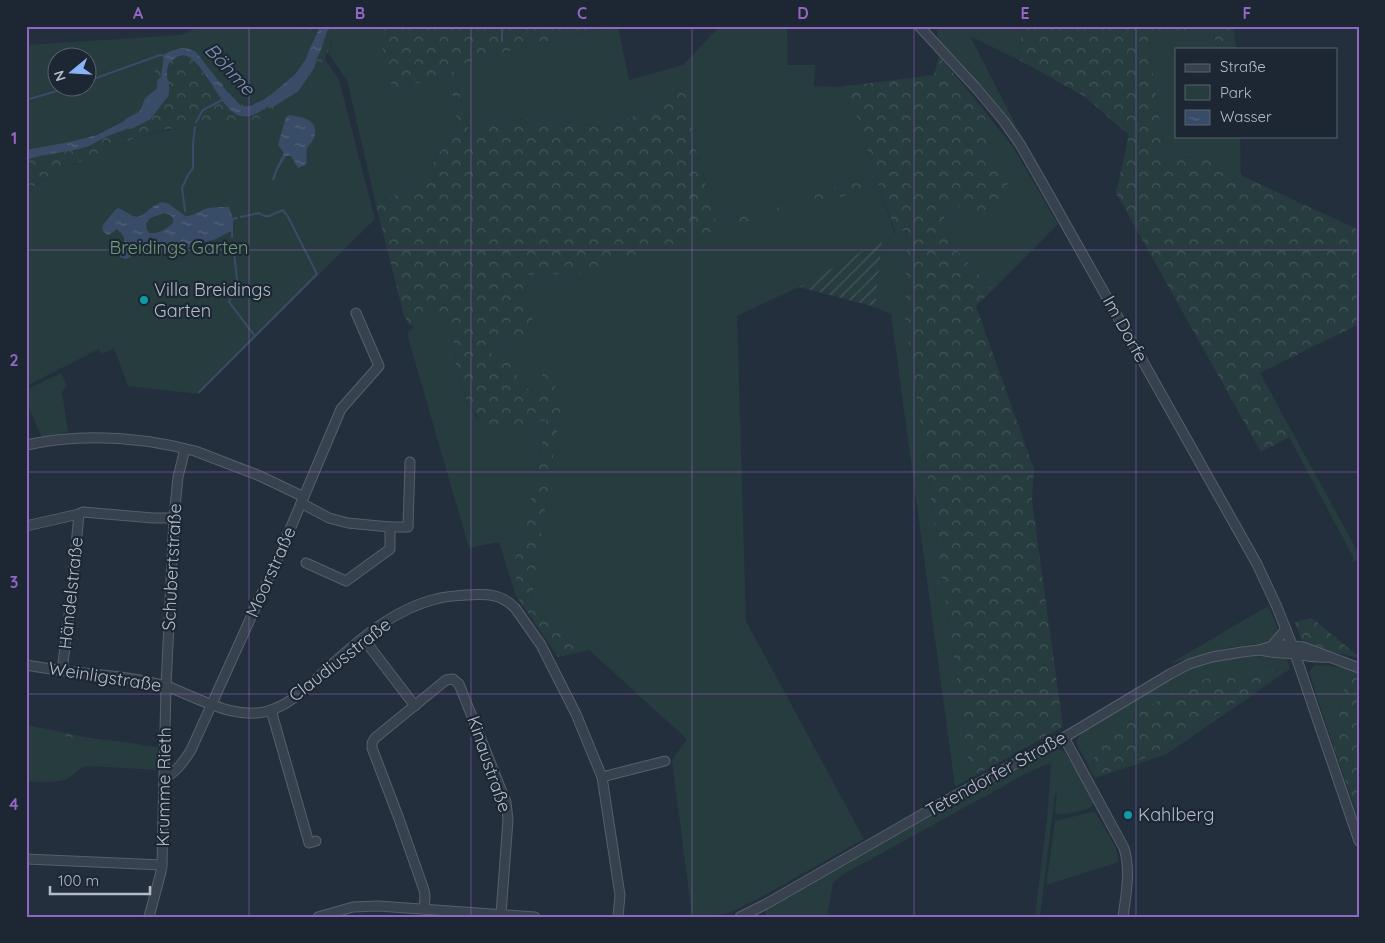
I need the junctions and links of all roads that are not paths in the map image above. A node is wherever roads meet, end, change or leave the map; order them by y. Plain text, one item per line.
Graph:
1 (925, 28) edge
2 (356, 313) dead end
3 (26, 445) edge
4 (185, 449) junction
5 (410, 462) dead end
6 (302, 500) junction
7 (79, 514) junction
8 (174, 518) junction
9 (26, 526) edge
10 (390, 527) junction
11 (306, 563) dead end
12 (1286, 630) junction
13 (363, 638) junction
14 (1272, 646) junction
15 (1259, 650) junction
16 (1294, 650) junction
17 (1328, 657) junction
18 (1316, 658) junction
19 (26, 665) edge
20 (1359, 668) edge
21 (62, 671) junction
22 (1302, 672) junction
23 (166, 686) junction
24 (211, 704) junction
25 (415, 706) junction
26 (272, 710) junction
27 (1065, 737) junction
28 (665, 761) dead end
29 (602, 777) junction
30 (164, 778) junction
31 (316, 841) dead end
32 (1359, 841) edge
33 (26, 859) edge
34 (162, 865) junction
35 (424, 909) junction
36 (502, 914) junction
37 (149, 917) edge
38 (318, 917) edge
39 (535, 917) edge
40 (618, 917) edge
41 (740, 917) edge
42 (1123, 917) edge

1 - 12 street, Im Dorfe
2 - 6 street, Moorstraße
3 - 4 street
4 - 6 street
4 - 8 street, Schubertstraße
5 - 10 street
6 - 10 street
6 - 24 street, Moorstraße
7 - 8 street
7 - 9 street
7 - 21 street, Händelstraße
8 - 23 street, Schubertstraße
10 - 11 street
12 - 14 street
12 - 16 street, Im Dorfe
13 - 25 street
13 - 26 street, Claudiusstraße
13 - 29 street, Claudiusstraße
14 - 15 street, Tetendorfer Straße
14 - 16 street, Tetendorfer Straße
15 - 16 street, Tetendorfer Straße
15 - 27 street, Tetendorfer Straße
16 - 17 street
16 - 18 street
16 - 22 street, Im Dorfe
17 - 18 street
17 - 20 street
18 - 22 street
19 - 21 street, Weinligstraße
21 - 23 street, Weinligstraße
22 - 32 street, Im Dorfe
23 - 24 street, Weinligstraße
23 - 30 street, Krumme Rieth
24 - 26 street, Claudiusstraße
24 - 30 street, Moorstraße
25 - 35 street
25 - 36 street, Kinaustraße
26 - 31 street
27 - 41 street, Tetendorfer Straße
27 - 42 street
28 - 29 street
29 - 40 street, Claudiusstraße
30 - 34 street, Krumme Rieth
33 - 34 street
34 - 37 street, Krumme Rieth
35 - 36 street
35 - 38 street
36 - 39 street

